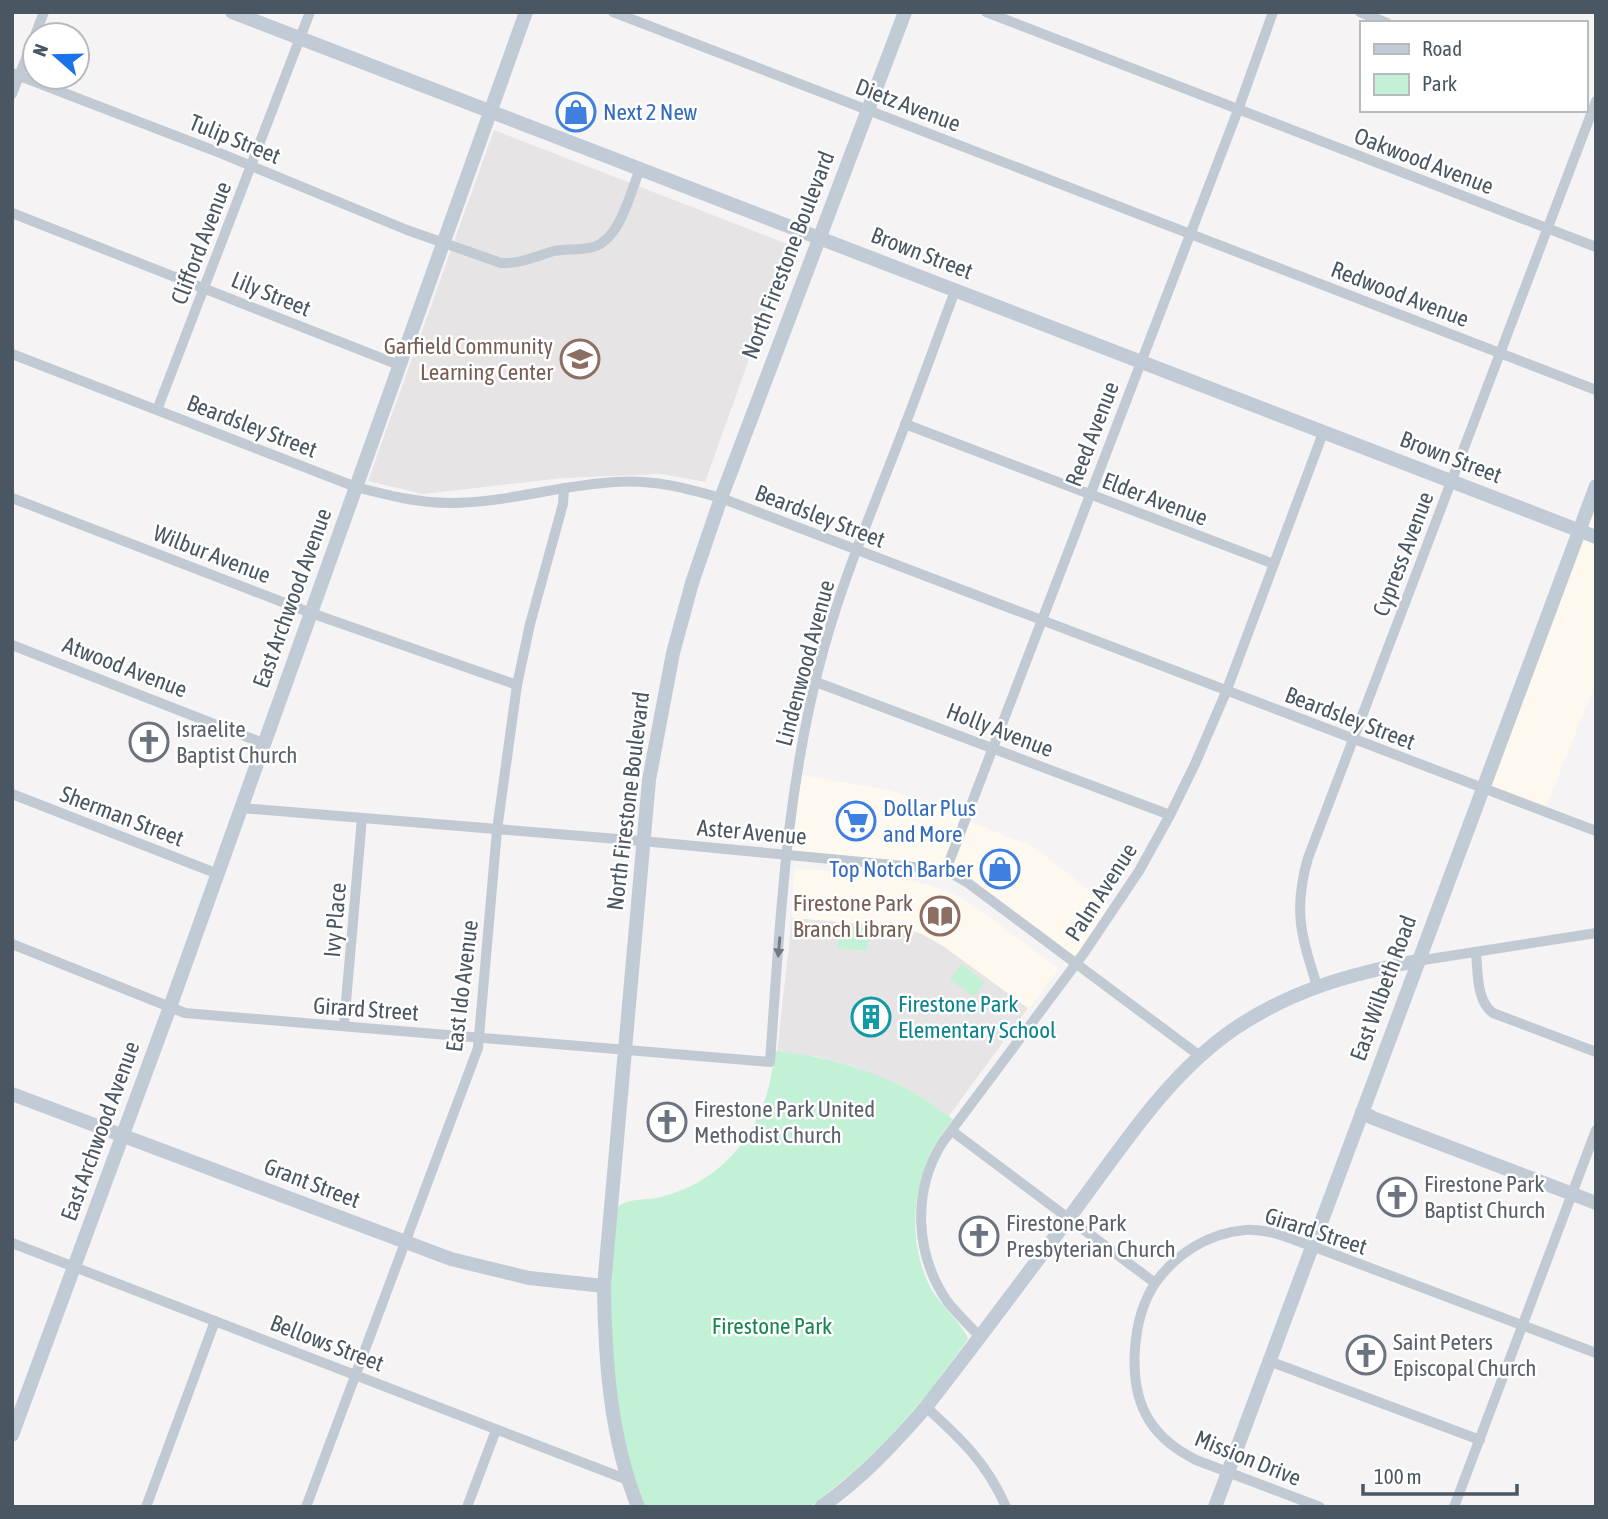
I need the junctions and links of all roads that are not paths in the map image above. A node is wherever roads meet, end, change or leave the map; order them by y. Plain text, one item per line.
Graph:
1 (44, 12) edge
2 (232, 12) edge
3 (310, 12) edge
4 (526, 12) edge
5 (613, 12) edge
6 (905, 12) edge
7 (986, 12) edge
8 (1273, 12) edge
9 (1360, 12) edge
10 (1382, 21) edge
11 (300, 38) junction
12 (16, 74) edge
13 (12, 94) edge
14 (1596, 103) edge
15 (868, 110) junction
16 (1238, 110) junction
17 (489, 111) junction
18 (252, 166) junction
19 (639, 169) junction
20 (12, 213) edge
21 (1547, 228) junction
22 (1190, 233) junction
23 (818, 238) junction
24 (442, 243) junction
25 (1596, 247) edge
26 (204, 287) junction
27 (955, 291) junction
28 (1499, 353) junction
29 (13, 355) edge
30 (1140, 362) junction
31 (398, 365) junction
32 (1596, 390) edge
33 (158, 410) junction
34 (905, 425) junction
35 (1323, 433) junction
36 (1451, 481) junction
37 (1596, 486) edge
38 (356, 487) junction
39 (564, 488) junction
40 (1090, 494) junction
41 (12, 498) edge
42 (721, 498) junction
43 (1579, 530) junction
44 (1596, 537) edge
45 (856, 551) junction
46 (1274, 565) junction
47 (311, 613) junction
48 (1041, 621) junction
49 (12, 645) edge
50 (816, 682) junction
51 (517, 685) junction
52 (1226, 692) junction
53 (1353, 740) junction
54 (264, 743) junction
55 (993, 748) junction
56 (1482, 789) junction
57 (12, 794) edge
58 (241, 807) junction
59 (1170, 815) junction
60 (362, 818) junction
61 (497, 830) junction
62 (1596, 831) edge
63 (642, 841) junction
64 (786, 854) junction
65 (946, 870) junction
66 (218, 874) junction
67 (1596, 933) edge
68 (12, 944) edge
69 (1476, 953) junction
70 (1418, 961) junction
71 (1076, 965) junction
72 (1317, 986) junction
73 (170, 1007) junction
74 (344, 1026) junction
75 (479, 1037) junction
76 (625, 1049) junction
77 (1596, 1052) edge
78 (1199, 1056) junction
79 (770, 1062) joint
80 (12, 1094) edge
81 (1362, 1112) junction
82 (1596, 1130) edge
83 (952, 1131) junction
84 (122, 1136) junction
85 (1572, 1194) junction
86 (1596, 1203) edge
87 (1069, 1218) junction
88 (405, 1243) junction
89 (12, 1244) edge
90 (1312, 1245) junction
91 (75, 1267) junction
92 (1155, 1283) junction
93 (604, 1286) junction
94 (215, 1321) junction
95 (1523, 1325) junction
96 (980, 1337) junction
97 (1596, 1353) edge
98 (1269, 1361) junction
99 (356, 1374) junction
100 (926, 1407) junction
101 (496, 1430) junction
102 (12, 1435) edge
103 (1480, 1440) junction
104 (1228, 1472) junction
105 (628, 1480) junction
106 (145, 1507) edge
107 (306, 1507) edge
108 (467, 1507) edge
109 (638, 1507) edge
110 (821, 1507) edge
111 (1006, 1507) edge
112 (1215, 1507) edge
113 (1320, 1507) edge
114 (1454, 1507) edge

1 - 12 street
2 - 11 main road, Brown Street
3 - 11 street, Clifford Avenue
4 - 17 main road, East Archwood Avenue
5 - 15 street, Dietz Avenue
6 - 15 main road, North Firestone Boulevard
7 - 16 street, Oakwood Avenue
8 - 16 street, Reed Avenue
9 - 10 street
11 - 17 main road, Brown Street
11 - 18 street, Clifford Avenue
12 - 13 street
12 - 18 street, Tulip Street
14 - 21 street, Cypress Avenue
15 - 22 street, Dietz Avenue
15 - 23 main road, North Firestone Boulevard
16 - 21 street, Oakwood Avenue
16 - 22 street, Reed Avenue
17 - 19 main road, Brown Street
17 - 24 main road, East Archwood Avenue
18 - 24 street, Tulip Street
18 - 26 street, Clifford Avenue
19 - 23 main road, Brown Street
19 - 24 street, Tulip Street
20 - 26 street, Lily Street
21 - 25 street, Oakwood Avenue
21 - 28 street, Cypress Avenue
22 - 28 street, Redwood Avenue
22 - 30 street, Reed Avenue
23 - 27 main road, Brown Street
23 - 42 main road, North Firestone Boulevard
24 - 31 main road, East Archwood Avenue
26 - 31 street, Lily Street
26 - 33 street, Clifford Avenue
27 - 30 main road, Brown Street
27 - 34 street, Lindenwood Avenue
28 - 32 street, Redwood Avenue
28 - 36 street, Cypress Avenue
29 - 33 street, Beardsley Street
30 - 35 main road, Brown Street
30 - 40 street, Reed Avenue
31 - 38 main road, East Archwood Avenue
33 - 38 street, Beardsley Street
34 - 40 street, Elder Avenue
34 - 45 street, Lindenwood Avenue
35 - 36 main road, Brown Street
35 - 46 street, Palm Avenue
36 - 43 main road, Brown Street
36 - 53 street, Cypress Avenue
37 - 43 main road, East Wilbeth Road
38 - 39 street, Beardsley Street
38 - 47 main road, East Archwood Avenue
39 - 42 street, Beardsley Street
39 - 51 street, East Ido Avenue
40 - 46 street, Elder Avenue
40 - 48 street, Reed Avenue
41 - 47 street, Wilbur Avenue
42 - 45 street, Beardsley Street
42 - 63 main road, North Firestone Boulevard
43 - 44 main road, Brown Street
43 - 56 main road, East Wilbeth Road
45 - 48 street, Beardsley Street
45 - 50 street, Lindenwood Avenue
46 - 52 street, Palm Avenue
47 - 51 street, Wilbur Avenue
47 - 54 main road, East Archwood Avenue
48 - 52 street, Beardsley Street
48 - 55 street, Reed Avenue
49 - 54 street, Atwood Avenue
50 - 55 street, Holly Avenue
50 - 64 street, Lindenwood Avenue
51 - 61 street, East Ido Avenue
52 - 53 street, Beardsley Street
52 - 59 street, Palm Avenue
53 - 56 street, Beardsley Street
53 - 72 street, Cypress Avenue
54 - 58 main road, East Archwood Avenue
55 - 59 street, Holly Avenue
55 - 65 street, Reed Avenue
56 - 62 street, Beardsley Street
56 - 70 main road, East Wilbeth Road
57 - 66 street, Sherman Street
58 - 60 street, Aster Avenue
58 - 66 main road, East Archwood Avenue
59 - 71 street, Palm Avenue
60 - 61 street, Aster Avenue
60 - 74 street, Ivy Place
61 - 63 street, Aster Avenue
61 - 75 street, East Ido Avenue
63 - 64 street, Aster Avenue
63 - 76 main road, North Firestone Boulevard
64 - 65 street, Aster Avenue
64 -> 79 street, Lindenwood Avenue
65 - 71 street, Aster Avenue
66 - 73 main road, East Archwood Avenue
67 - 69 street
68 - 73 street, Girard Street
69 - 70 street
69 - 77 street
70 - 72 main road
70 - 81 main road, East Wilbeth Road
71 - 78 street, Aster Avenue
71 - 83 street, Palm Avenue
72 - 78 main road
73 - 74 street, Girard Street
73 - 84 main road, East Archwood Avenue
74 - 75 street, Girard Street
75 - 76 street, Girard Street
75 - 88 street, East Ido Avenue
76 - 79 street, Girard Street
76 - 93 main road, North Firestone Boulevard
78 - 87 main road
80 - 84 main road, Grant Street
81 - 85 main road
81 - 90 main road, East Wilbeth Road
82 - 85 street
83 - 87 street
83 - 96 street, Palm Avenue
84 - 88 main road, Grant Street
84 - 91 main road, East Archwood Avenue
85 - 86 main road
85 - 95 street
87 - 92 street
87 - 96 main road
88 - 93 main road, Grant Street
88 - 99 street, East Ido Avenue
89 - 91 street, Bellows Street
90 - 92 street, Girard Street
90 - 95 street, Girard Street
90 - 98 main road, East Wilbeth Road
91 - 94 street, Bellows Street
91 - 102 main road, East Archwood Avenue
92 - 104 street, Mission Drive
93 - 105 main road, North Firestone Boulevard
94 - 99 street, Bellows Street
94 - 106 street
95 - 97 street, Girard Street
95 - 103 street
96 - 100 main road
98 - 103 street
98 - 104 main road, East Wilbeth Road
99 - 101 street, Bellows Street
99 - 107 street, East Ido Avenue
100 - 110 main road
100 - 111 street
101 - 105 street, Bellows Street
101 - 108 street
103 - 114 street
104 - 112 main road, East Wilbeth Road
104 - 113 street, Mission Drive
105 - 109 main road, North Firestone Boulevard

